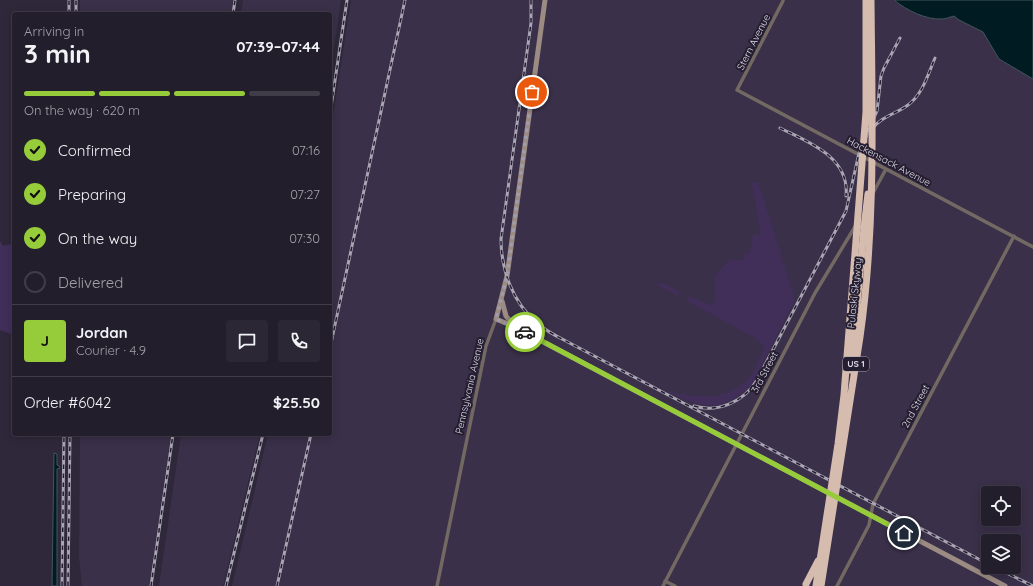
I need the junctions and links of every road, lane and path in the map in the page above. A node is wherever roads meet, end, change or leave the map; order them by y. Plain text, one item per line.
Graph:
1 (545, 0) edge
2 (866, 0) edge
3 (871, 0) edge
4 (784, 1) edge
5 (737, 90) joint
6 (872, 140) junction
7 (863, 148) junction
8 (886, 169) junction
9 (864, 228) junction
10 (1014, 236) junction
11 (1033, 247) edge
12 (502, 296) junction
13 (496, 319) junction
14 (515, 327) junction
15 (736, 444) junction
16 (870, 515) junction
17 (665, 581) junction
18 (805, 585) edge
19 (437, 586) edge
20 (662, 586) edge
21 (674, 586) edge
22 (816, 586) edge
23 (821, 586) edge
24 (837, 586) edge
25 (1005, 586) edge

1 - 12 main road, Pennsylvania Avenue
2 - 7 highway, Pulaski Skyway / US 1, bridge
3 - 6 highway, Pulaski Skyway / US 1, bridge
4 - 5 street, Stern Avenue
5 - 8 street, Hackensack Avenue
6 - 9 highway, bridge
6 - 23 highway, Pulaski Skyway / US 1, bridge
7 - 9 highway, bridge
7 - 22 highway, Pulaski Skyway / US 1, bridge
8 - 10 street, Hackensack Avenue
8 - 15 street, 3rd Street
9 - 18 highway, bridge
10 - 11 street, Hackensack Avenue
10 - 16 street, 2nd Street
12 - 13 main road, Pennsylvania Avenue
12 - 14 main road
13 - 14 main road
13 - 19 street, Pennsylvania Avenue
14 - 15 main road
15 - 16 main road
15 - 17 street, 3rd Street
16 - 24 street, 2nd Street
16 - 25 main road
17 - 20 street, 3rd Street
17 - 21 street

